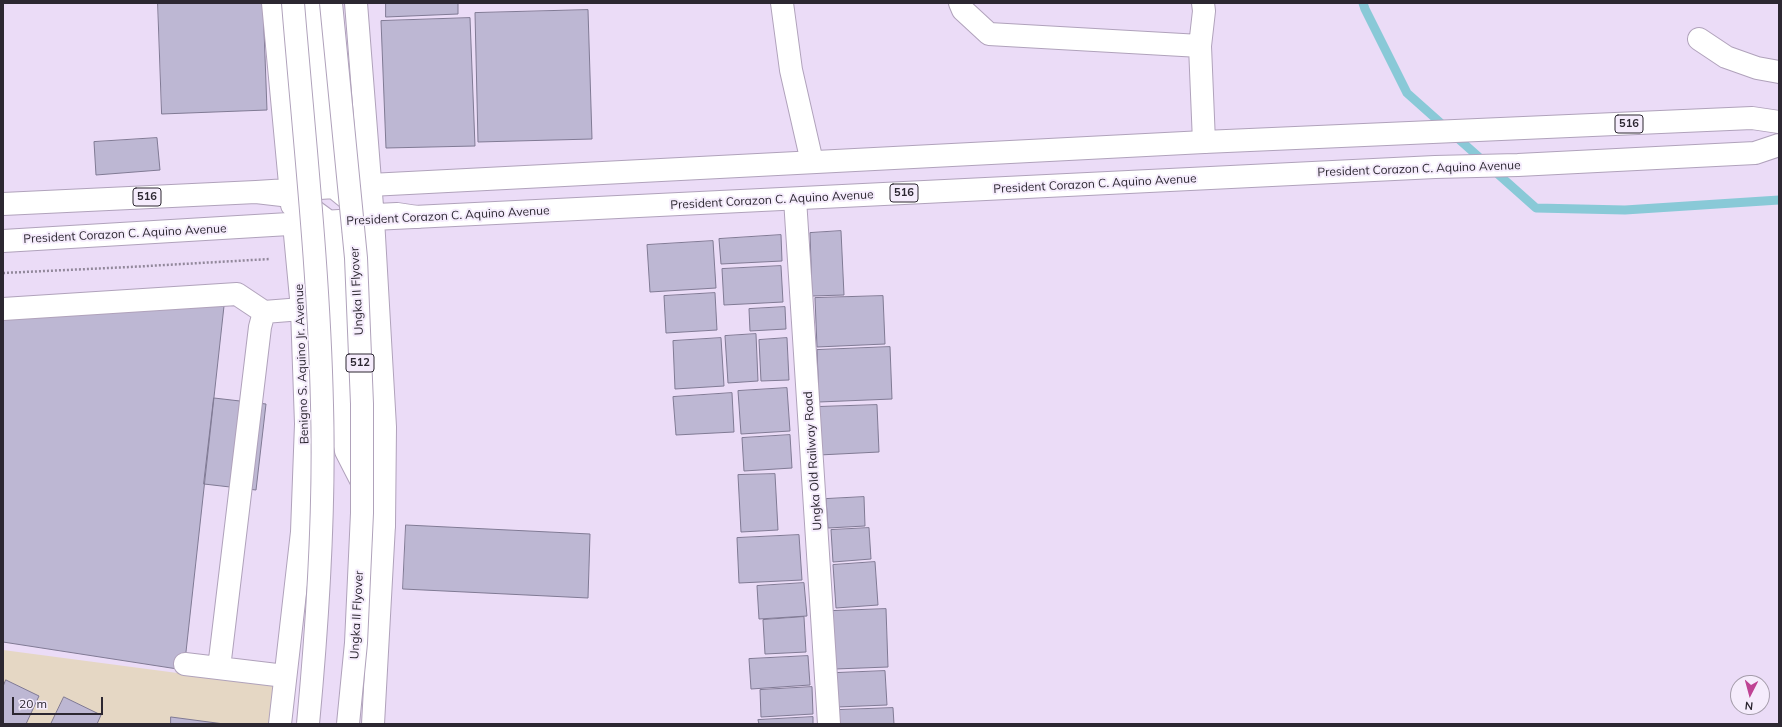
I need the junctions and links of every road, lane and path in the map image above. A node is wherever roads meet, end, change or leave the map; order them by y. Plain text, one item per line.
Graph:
1 (273, 3) edge
2 (293, 3) edge
3 (311, 3) edge
4 (331, 3) edge
5 (356, 3) edge
6 (782, 3) edge
7 (960, 3) edge
8 (1203, 3) edge
9 (1699, 39) dead end
10 (1200, 46) junction
11 (1779, 72) edge
12 (1752, 118) junction
13 (1779, 122) edge
14 (1204, 142) junction
15 (1779, 145) edge
16 (1755, 153) junction
17 (812, 162) junction
18 (360, 187) junction
19 (795, 199) junction
20 (3, 204) edge
21 (303, 213) junction
22 (372, 217) junction
23 (3, 241) edge
24 (297, 254) junction
25 (3, 273) edge
26 (3, 309) edge
27 (302, 309) junction
28 (264, 312) junction
29 (384, 525) junction
30 (185, 664) dead end
31 (219, 668) junction
32 (285, 676) junction
33 (280, 724) edge
34 (308, 724) edge
35 (348, 724) edge
36 (373, 724) edge
37 (829, 724) edge

1 - 21 main road, Benigno S. Aquino Jr. Avenue
2 - 34 main road, bridge
3 - 18 main road
4 - 35 main road, Ungka II Flyover / 512, bridge
5 - 18 main road, 512
6 - 17 main road
7 - 10 main road
8 - 10 main road
9 - 11 main road
10 - 14 main road
12 - 13 main road, President Corazon C. Aquino Avenue / 516
12 - 14 main road, President Corazon C. Aquino Avenue / 516
12 - 16 main road
14 - 17 main road, President Corazon C. Aquino Avenue / 516
15 - 16 main road, President Corazon C. Aquino Avenue / 516
16 - 19 main road, President Corazon C. Aquino Avenue / 516
17 - 18 main road, President Corazon C. Aquino Avenue / 516
18 - 21 main road, President Corazon C. Aquino Avenue / 516
18 - 21 main road
18 - 22 main road, 512
19 - 22 main road, President Corazon C. Aquino Avenue / 516
19 - 37 main road, Ungka Old Railway Road
20 - 21 main road, President Corazon C. Aquino Avenue / 516
21 - 22 main road, President Corazon C. Aquino Avenue / 516
21 - 23 main road, President Corazon C. Aquino Avenue
21 - 24 main road, Benigno S. Aquino Jr. Avenue
21 - 29 main road
22 - 29 main road, 512
24 - 25 path
24 - 27 main road, Benigno S. Aquino Jr. Avenue
26 - 28 main road
27 - 28 main road
27 - 32 main road, Benigno S. Aquino Jr. Avenue
28 - 31 main road
29 - 36 main road, 512
30 - 31 main road
31 - 32 main road
32 - 33 main road, Benigno S. Aquino Jr. Avenue

